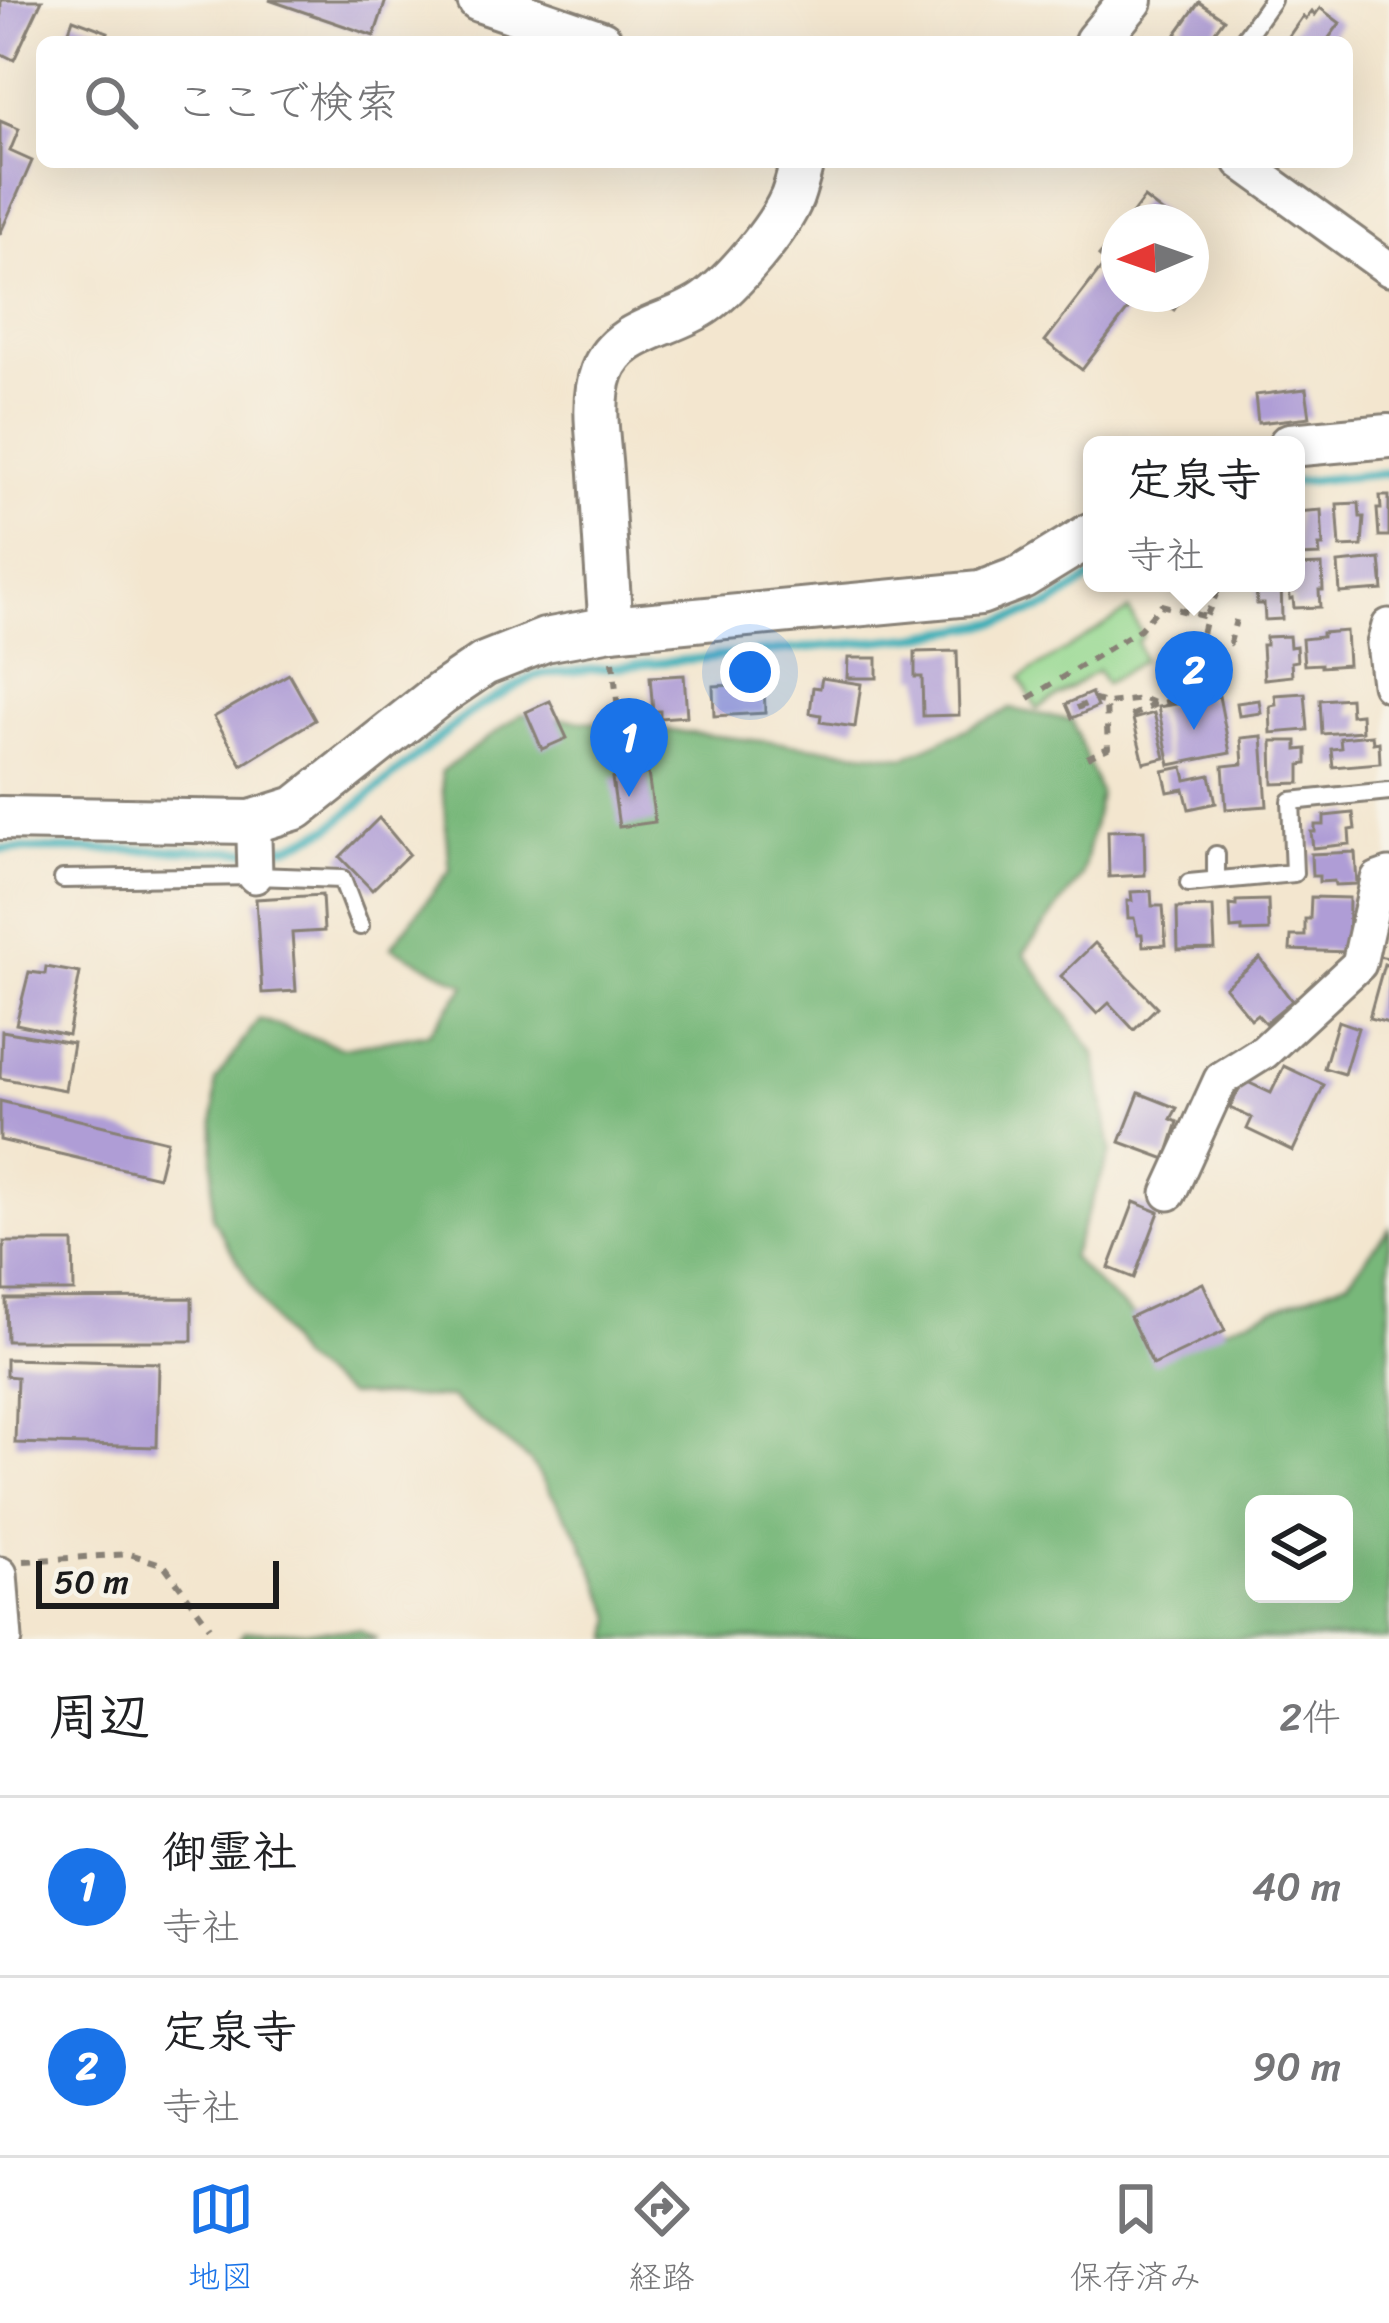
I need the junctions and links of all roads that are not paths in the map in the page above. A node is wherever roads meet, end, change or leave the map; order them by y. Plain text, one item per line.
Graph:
1 (479, 0) edge
2 (1131, 0) edge
3 (1272, 0) edge
4 (584, 36) edge
5 (1101, 36) edge
6 (1247, 36) edge
7 (800, 168) edge
8 (1249, 168) edge
9 (1389, 269) edge
10 (1389, 436) edge
11 (1305, 444) edge
12 (1083, 540) edge
13 (1389, 626) edge
14 (612, 641) junction
15 (1389, 684) edge
16 (1389, 791) edge
17 (0, 818) edge
18 (253, 832) junction
19 (1216, 855) dead end
20 (255, 875) junction
21 (1389, 875) edge
22 (64, 879) dead end
23 (1216, 880) junction
24 (1189, 883) dead end
25 (360, 926) dead end
26 (1169, 1193) dead end
27 (11, 1567) edge
28 (4, 1639) edge

1 - 4 street
2 - 5 street
3 - 6 lane
7 - 14 street
8 - 9 street
10 - 11 street
12 - 14 street
13 - 15 street
14 - 18 street
16 - 23 lane
17 - 18 street
18 - 20 street
19 - 23 lane
20 - 22 lane
20 - 25 lane
21 - 26 street
23 - 24 lane
27 - 28 street

